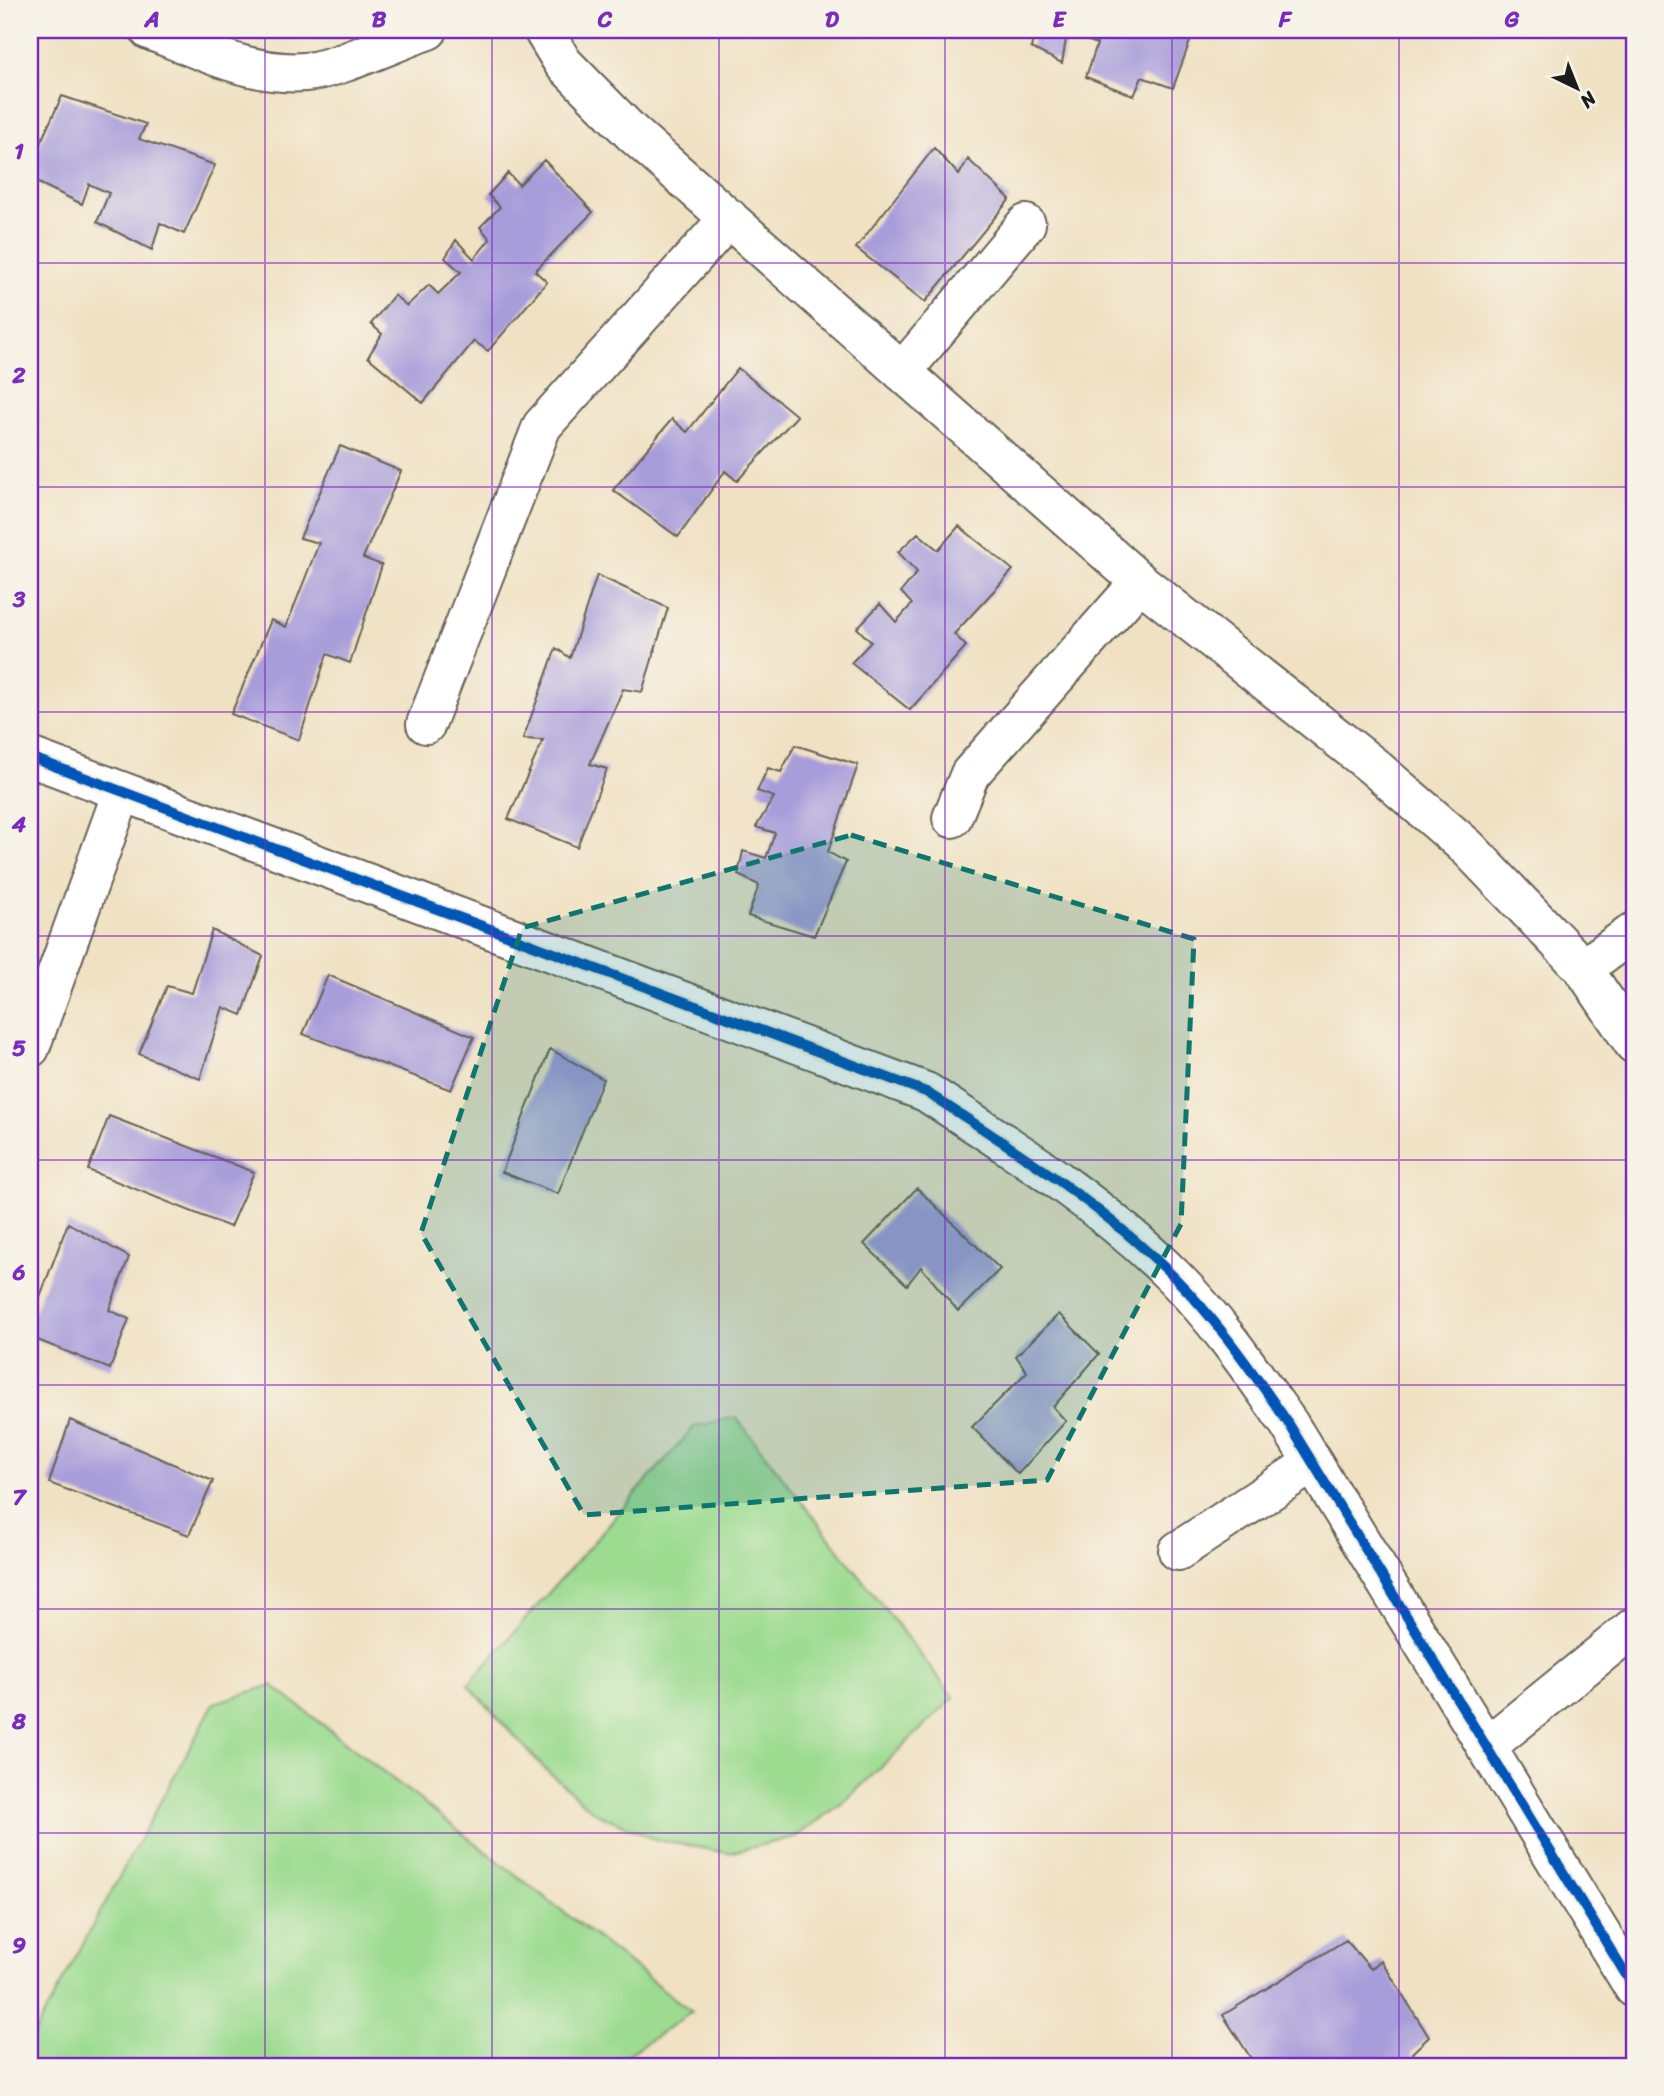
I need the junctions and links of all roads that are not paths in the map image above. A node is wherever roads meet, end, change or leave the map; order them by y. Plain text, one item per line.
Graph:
1 (149, 30) edge
2 (428, 30) edge
3 (543, 30) edge
4 (729, 218) junction
5 (1026, 224) dead end
6 (902, 372) junction
7 (1140, 582) junction
8 (426, 724) dead end
9 (30, 757) edge
10 (122, 792) junction
11 (952, 818) dead end
12 (1634, 932) edge
13 (1583, 968) junction
14 (1634, 1044) edge
15 (30, 1048) edge
16 (1313, 1462) junction
17 (1178, 1551) dead end
18 (1634, 1627) edge
19 (1486, 1747) junction
20 (1634, 1988) edge

1 - 2 street
3 - 4 street
4 - 6 street
4 - 8 street
5 - 6 street
6 - 7 street
7 - 11 street
7 - 13 street
9 - 10 street
10 - 15 street
10 - 16 street
12 - 13 street
13 - 14 street
16 - 17 street
16 - 19 street
18 - 19 street
19 - 20 street

